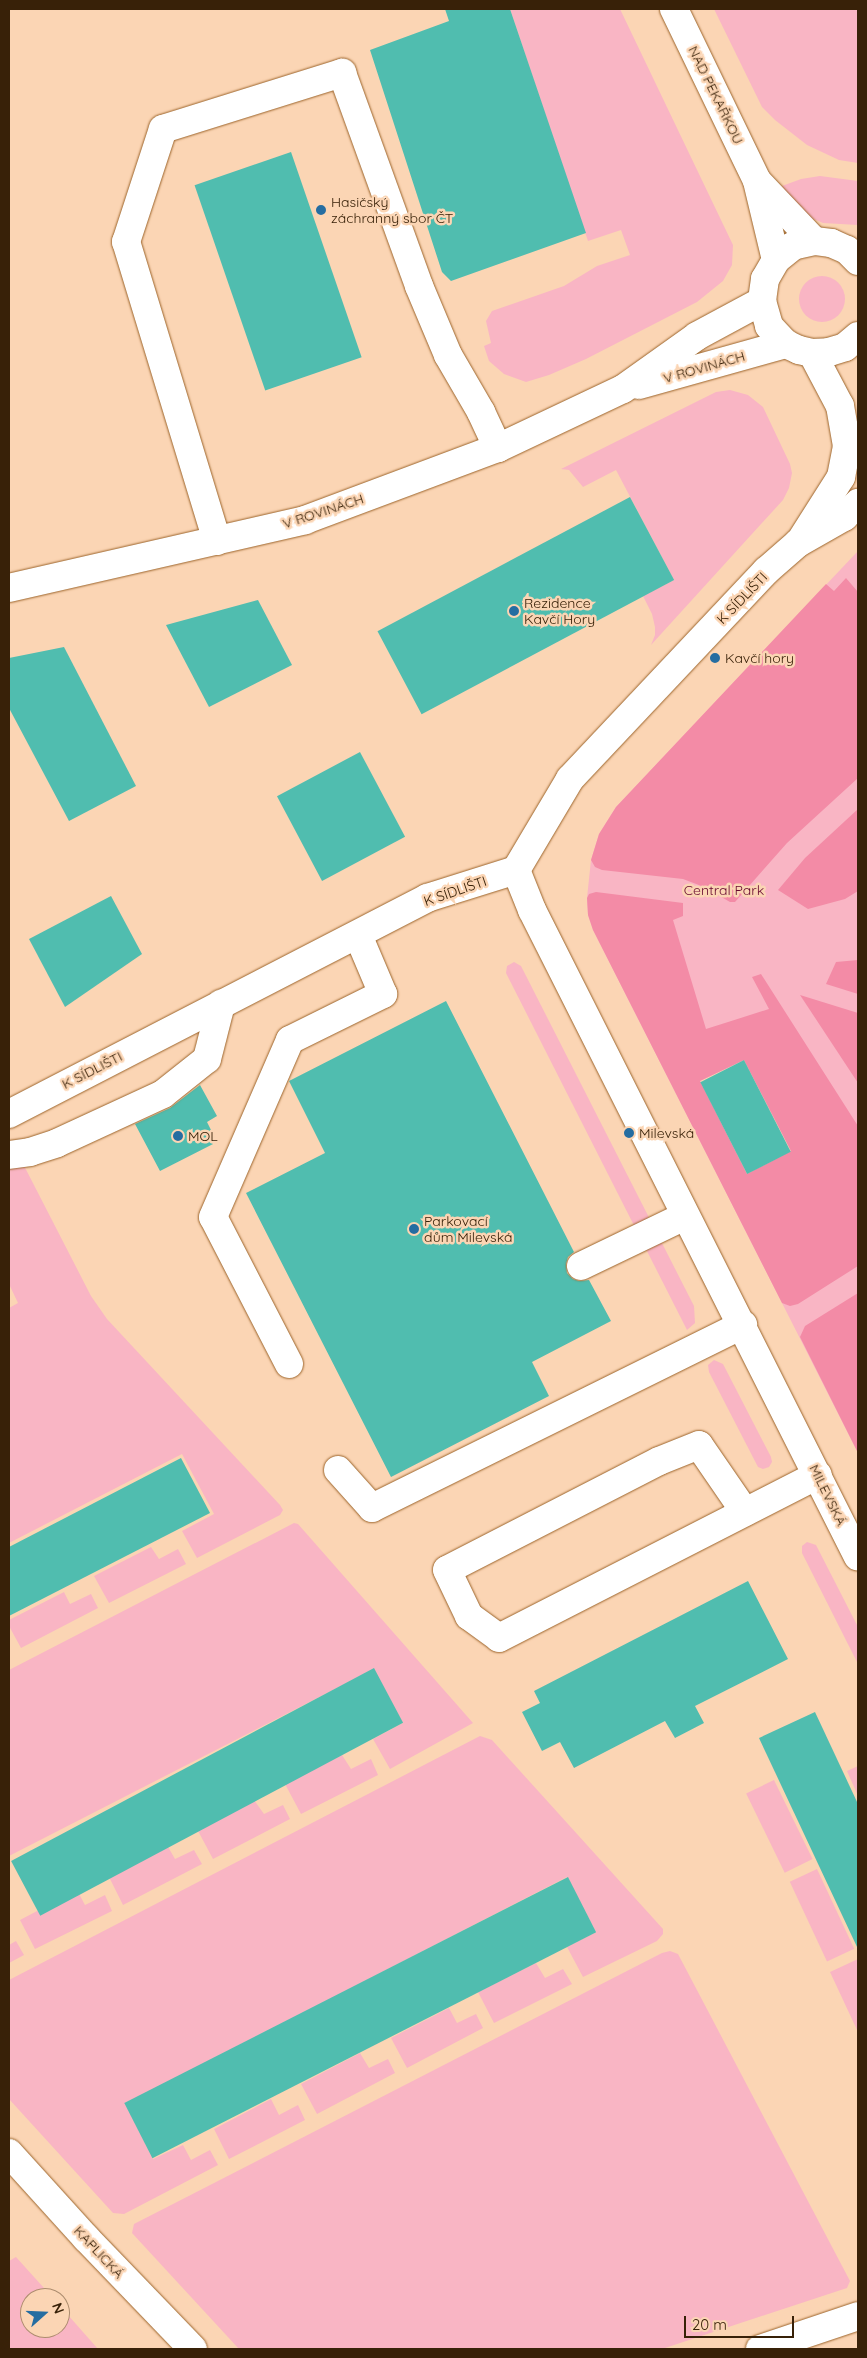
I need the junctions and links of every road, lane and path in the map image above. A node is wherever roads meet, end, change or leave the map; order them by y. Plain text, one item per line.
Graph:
1 (674, 9) edge
2 (757, 181) junction
3 (814, 241) junction
4 (855, 252) edge
5 (776, 260) junction
6 (762, 302) junction
7 (858, 336) edge
8 (786, 344) junction
9 (812, 353) junction
10 (623, 389) junction
11 (498, 448) junction
12 (858, 503) edge
13 (216, 541) junction
14 (798, 543) junction
15 (9, 588) edge
16 (516, 870) junction
17 (358, 935) junction
18 (220, 1004) junction
19 (9, 1114) edge
20 (9, 1155) edge
21 (686, 1216) junction
22 (581, 1266) dead end
23 (743, 1324) junction
24 (289, 1364) dead end
25 (338, 1470) dead end
26 (818, 1475) junction
27 (745, 1512) junction
28 (858, 1557) edge
29 (9, 2152) edge
30 (858, 2316) edge
31 (193, 2349) edge
32 (760, 2349) edge

1 - 2 street, NAD PEKAŘKOU
2 - 3 street, NAD PEKAŘKOU
2 - 5 street, NAD PEKAŘKOU
3 - 4 street
3 - 5 street
5 - 6 street
6 - 8 street
6 - 10 street, V ROVINÁCH
7 - 9 street
8 - 9 street
8 - 10 street, V ROVINÁCH
9 - 14 street, K SÍDLIŠTI
10 - 11 street, V ROVINÁCH
11 - 13 street, V ROVINÁCH
11 - 13 street
12 - 14 street, K SÍDLIŠTI
13 - 15 street, V ROVINÁCH
14 - 16 street, K SÍDLIŠTI
16 - 17 street, K SÍDLIŠTI
16 - 21 street, MILEVSKÁ
17 - 18 street, K SÍDLIŠTI
17 - 24 street
18 - 19 street, K SÍDLIŠTI
18 - 20 street
21 - 22 street
21 - 23 street, MILEVSKÁ
23 - 25 street
23 - 26 street, MILEVSKÁ
26 - 27 street
26 - 28 street, MILEVSKÁ
27 - 27 street
29 - 31 street, KAPLICKÁ
30 - 32 street

